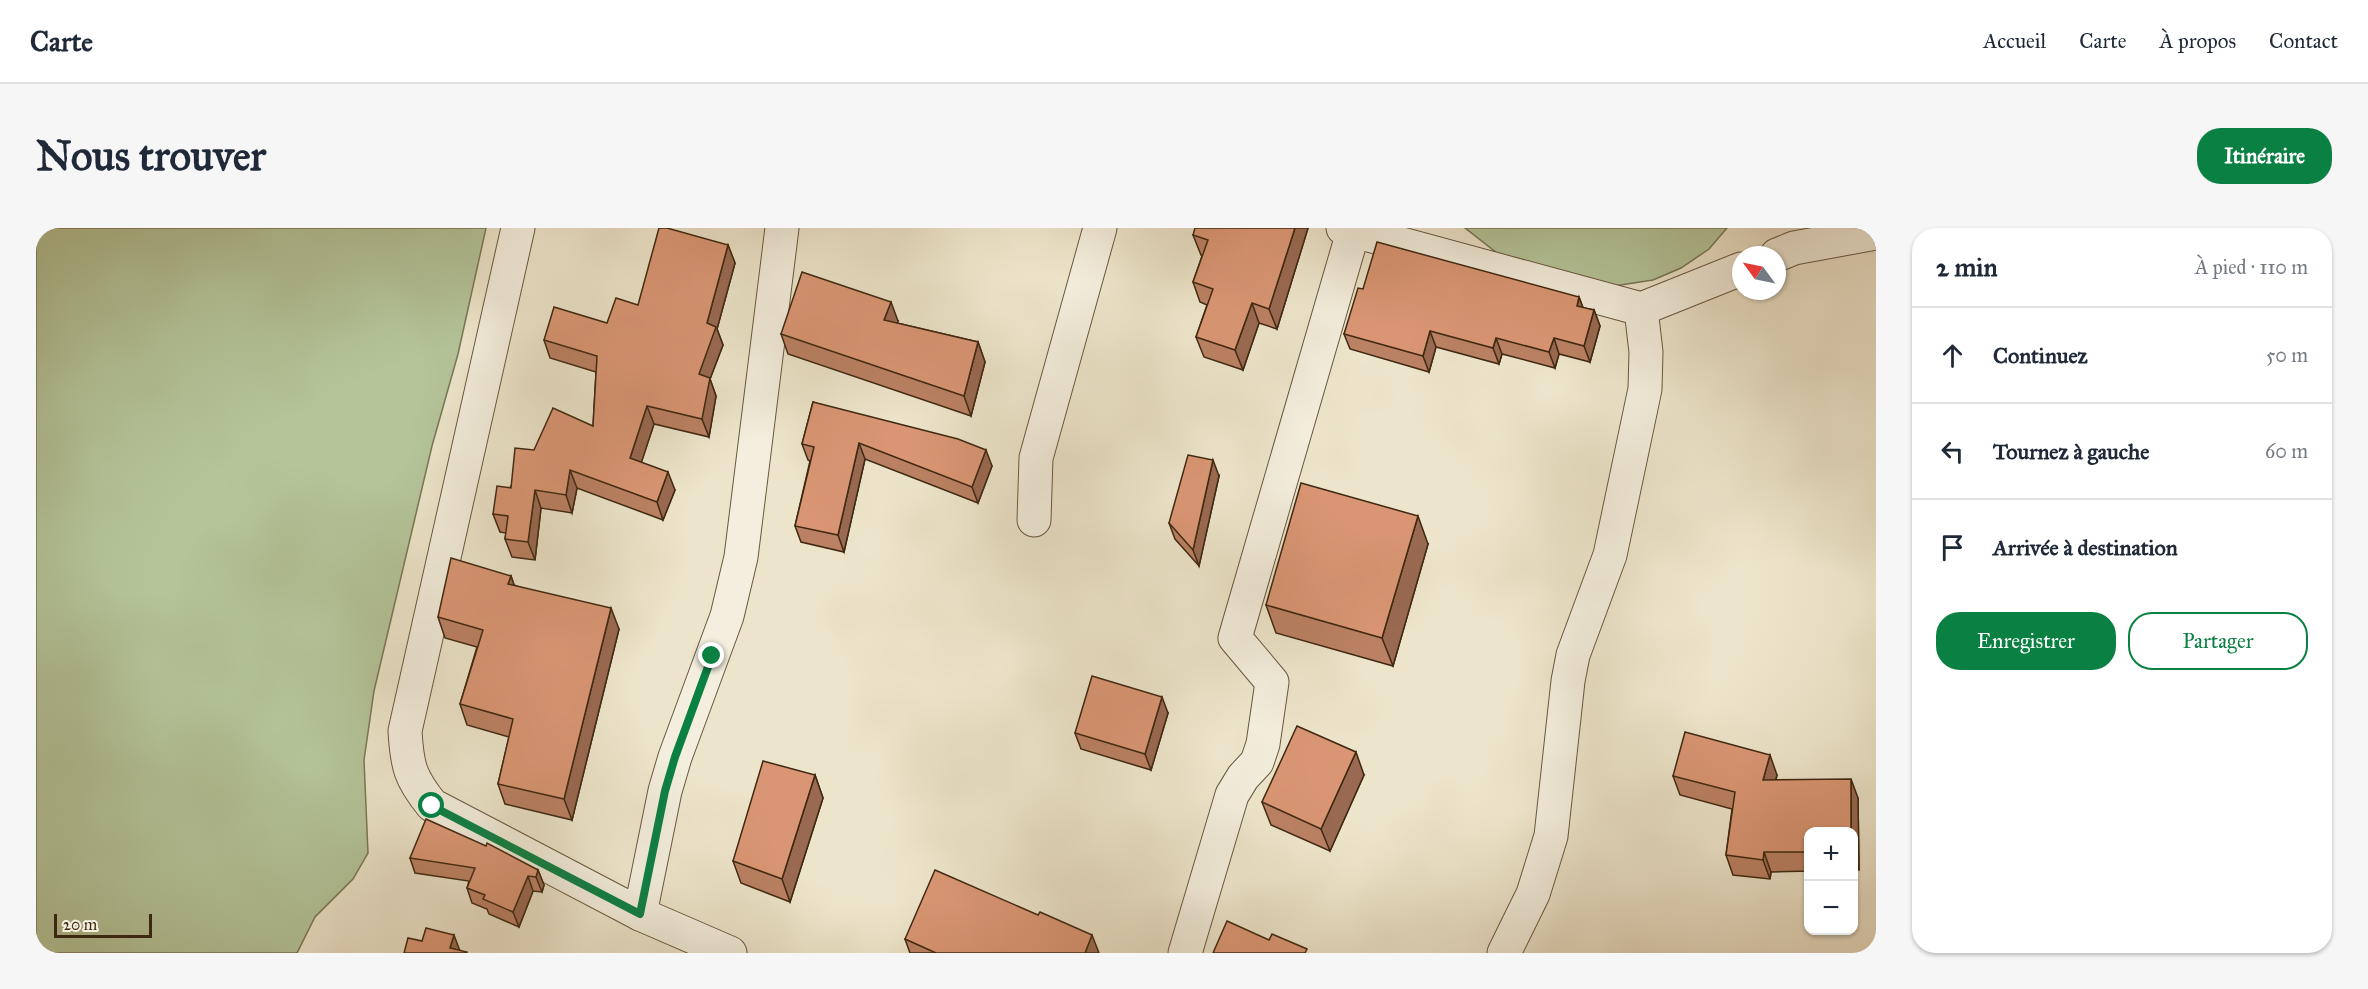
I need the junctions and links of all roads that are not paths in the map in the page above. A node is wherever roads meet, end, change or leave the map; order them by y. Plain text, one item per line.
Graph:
1 (518, 228) edge
2 (782, 228) edge
3 (1100, 228) edge
4 (1348, 230) edge
5 (1876, 233) edge
6 (1787, 244) edge
7 (1732, 273) edge
8 (1641, 309) junction
9 (1034, 520) dead end
10 (640, 914) junction
11 (730, 953) edge
12 (1185, 953) edge
13 (1504, 953) edge

1 - 10 street
2 - 10 street
3 - 9 street
4 - 8 street
4 - 12 street
5 - 6 street
7 - 8 street
8 - 13 street
10 - 11 street

